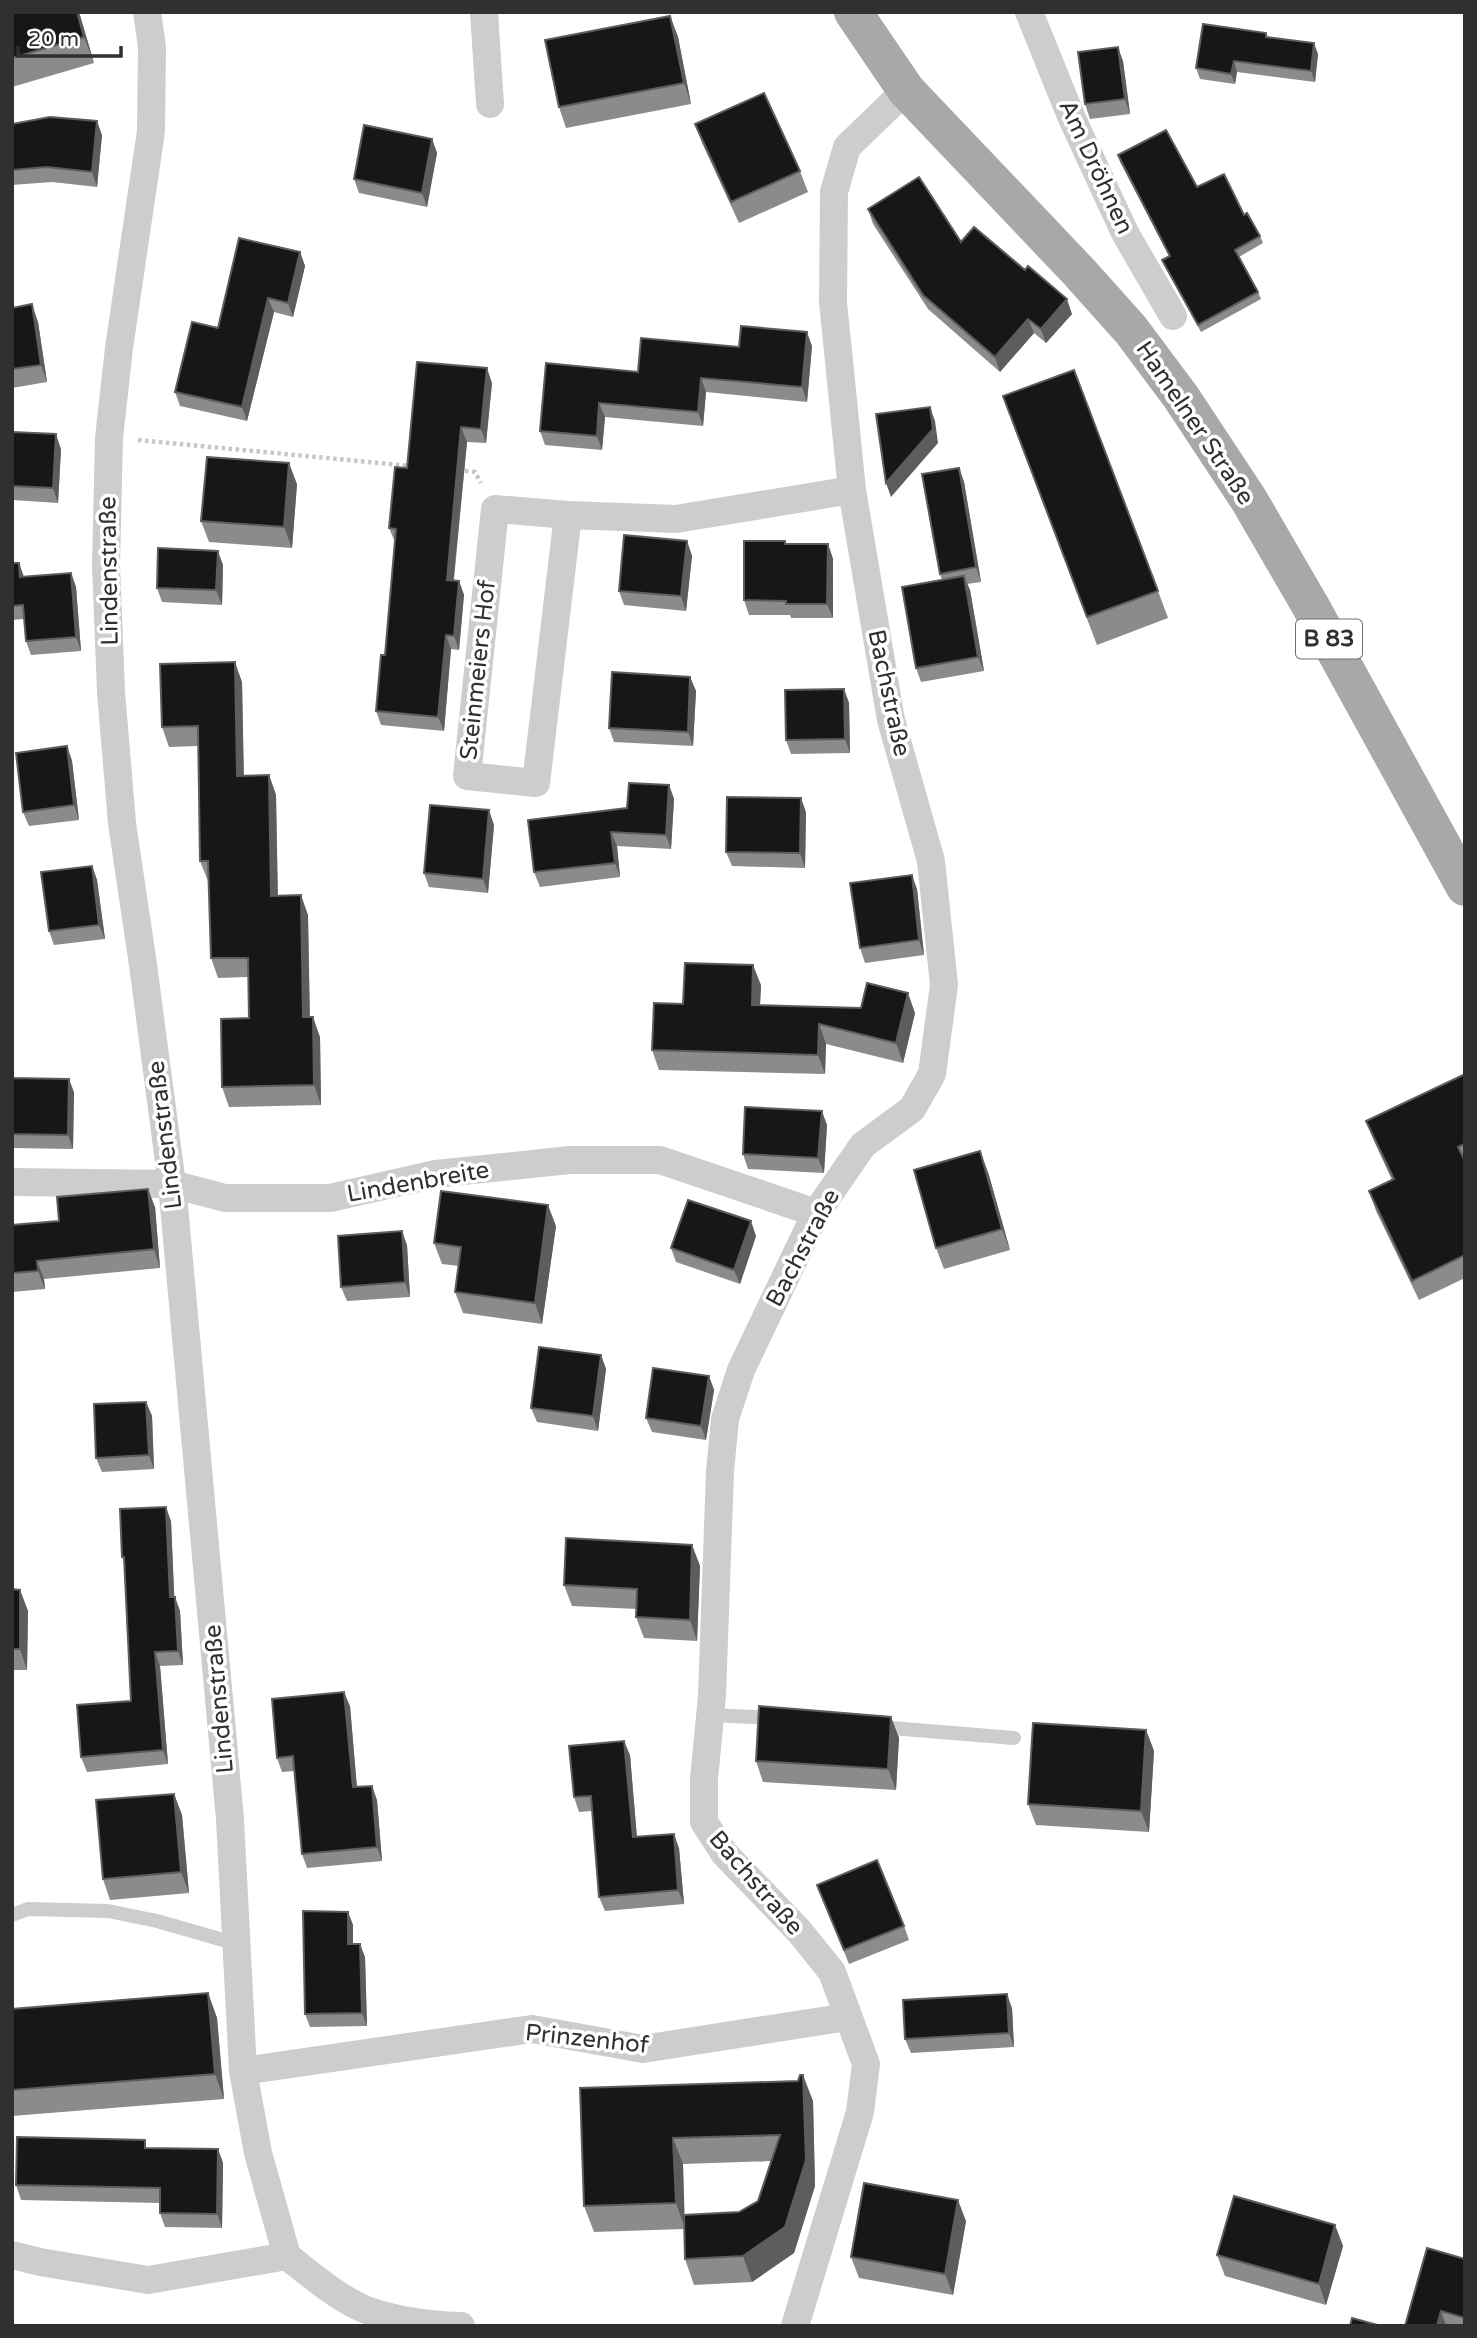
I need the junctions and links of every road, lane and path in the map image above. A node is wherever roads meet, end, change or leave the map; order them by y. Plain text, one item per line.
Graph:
1 (147, 12) edge
2 (484, 12) edge
3 (853, 12) edge
4 (1029, 12) edge
5 (906, 90) junction
6 (490, 104) dead end
7 (1173, 316) dead end
8 (109, 438) junction
9 (421, 467) edge
10 (447, 469) edge
11 (852, 490) junction
12 (495, 509) junction
13 (568, 516) junction
14 (1465, 887) edge
15 (12, 1182) edge
16 (172, 1184) junction
17 (816, 1213) junction
18 (710, 1715) junction
19 (791, 1719) edge
20 (861, 1725) edge
21 (1014, 1738) dead end
22 (12, 1915) edge
23 (237, 1944) junction
24 (847, 2017) junction
25 (243, 2071) junction
26 (12, 2255) edge
27 (287, 2256) junction
28 (427, 2325) edge
29 (461, 2326) edge
30 (795, 2326) edge

1 - 8 street, Lindenstraße
2 - 6 street
3 - 5 main road, Hamelner Straße / B 83
4 - 7 street, Am Dröhnen
5 - 11 street, Bachstraße
5 - 14 main road, Hamelner Straße / B 83
8 - 9 path
8 - 16 street, Lindenstraße
10 - 12 path
11 - 13 street
11 - 17 street, Bachstraße
12 - 13 street
12 - 13 street, Steinmeiers Hof
15 - 16 street, Lindenbreite
16 - 17 street, Lindenbreite
16 - 23 street, Lindenstraße
17 - 18 street, Bachstraße
18 - 19 lane
18 - 24 street, Bachstraße
20 - 21 lane
22 - 23 lane
23 - 25 street, Lindenstraße
24 - 25 street, Prinzenhof
24 - 30 street, Bachstraße
25 - 27 street, Lindenstraße
26 - 27 street
27 - 28 street
28 - 29 street

